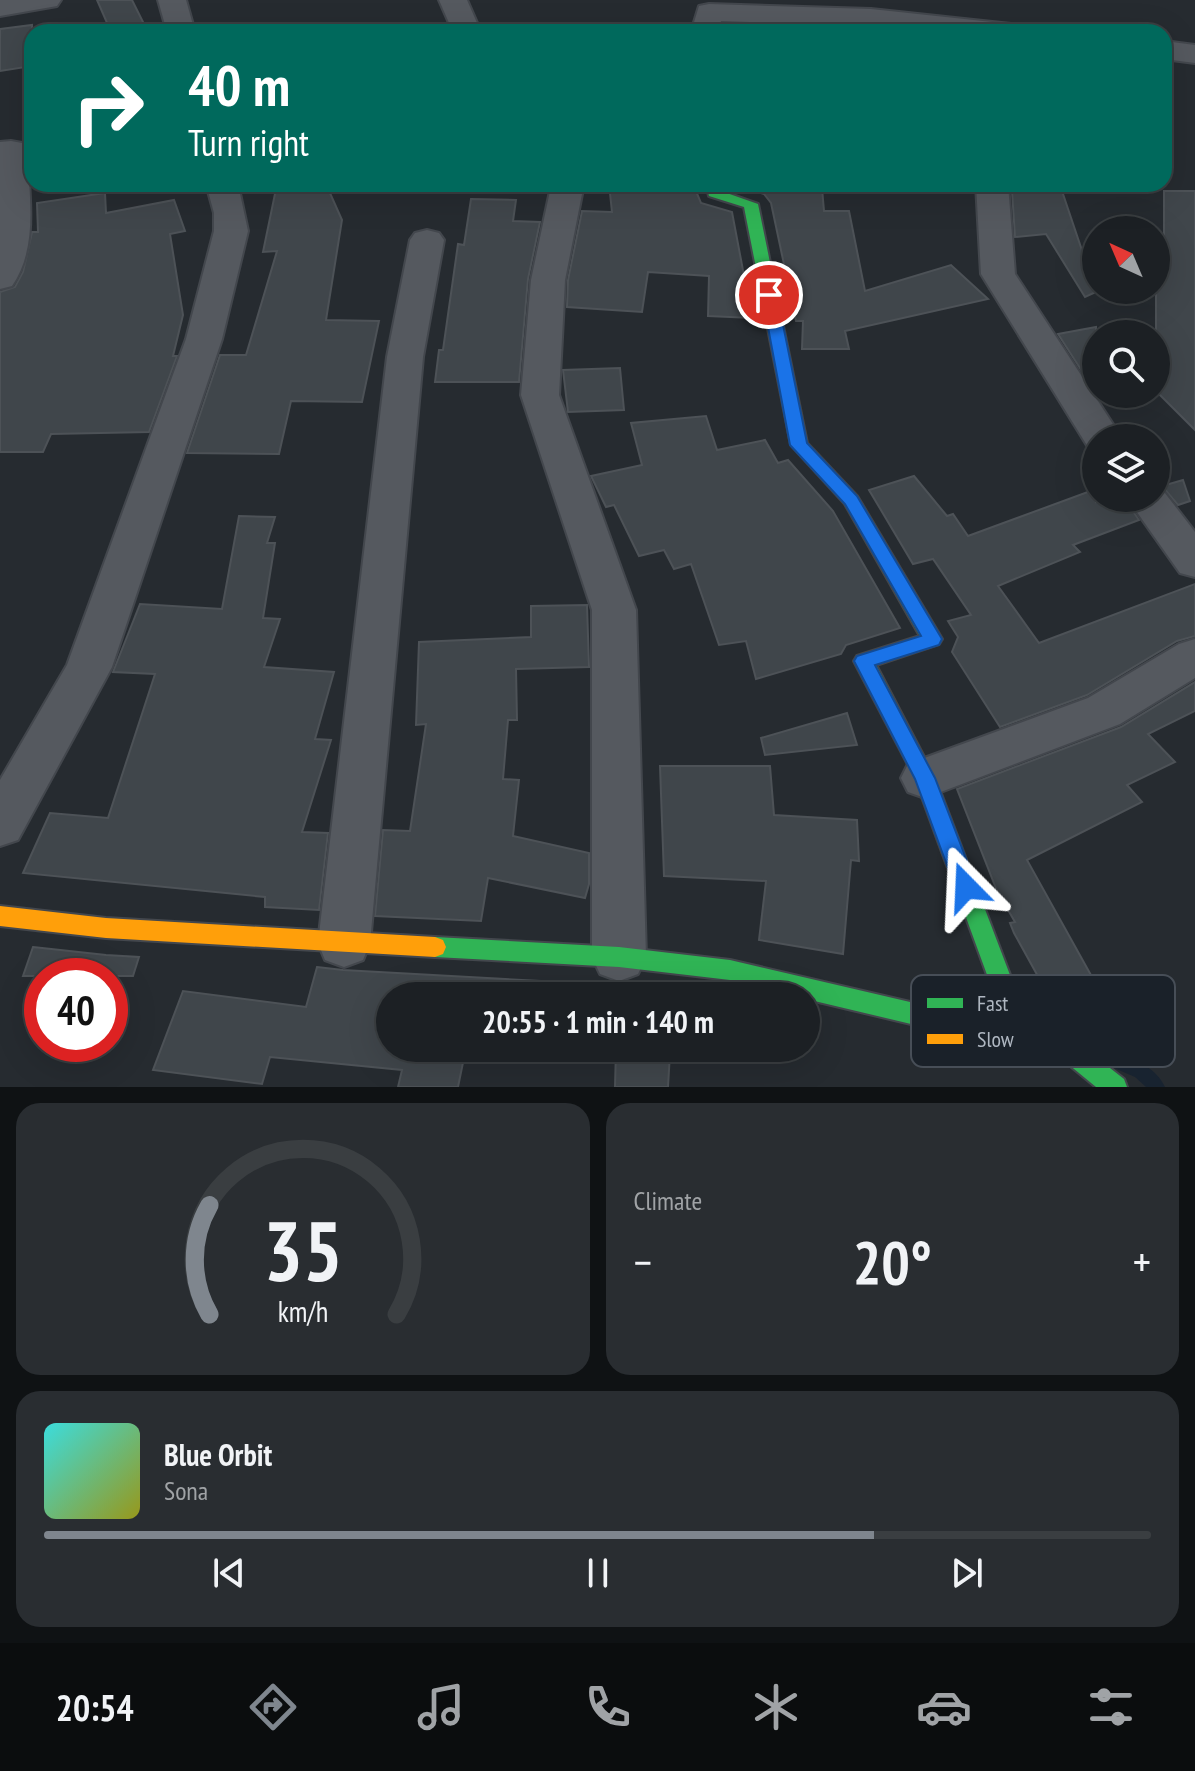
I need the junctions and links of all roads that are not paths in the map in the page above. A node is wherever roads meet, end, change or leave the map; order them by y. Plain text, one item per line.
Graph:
1 (47, 0) edge
2 (172, 0) edge
3 (453, 0) edge
4 (0, 8) edge
5 (179, 24) edge
6 (464, 24) edge
7 (707, 24) edge
8 (926, 24) edge
9 (1172, 51) edge
10 (1195, 54) edge
11 (0, 151) edge
12 (224, 192) edge
13 (566, 192) edge
14 (714, 192) edge
15 (993, 192) edge
16 (427, 240) dead end
17 (0, 279) edge
18 (1093, 424) edge
19 (1158, 512) edge
20 (1195, 562) edge
21 (1195, 656) edge
22 (925, 778) junction
23 (0, 825) edge
24 (0, 916) edge
25 (344, 943) junction
26 (619, 957) junction
27 (999, 975) edge
28 (911, 1013) edge
29 (1090, 1067) edge
30 (1115, 1087) edge

1 - 4 street
2 - 5 street
3 - 6 street
7 - 8 street
9 - 10 street
11 - 17 street
12 - 23 street
13 - 26 street
14 - 22 street
15 - 18 street
16 - 25 street
19 - 20 street
21 - 22 street
22 - 27 street
24 - 25 street
25 - 26 street
26 - 28 street
29 - 30 street

